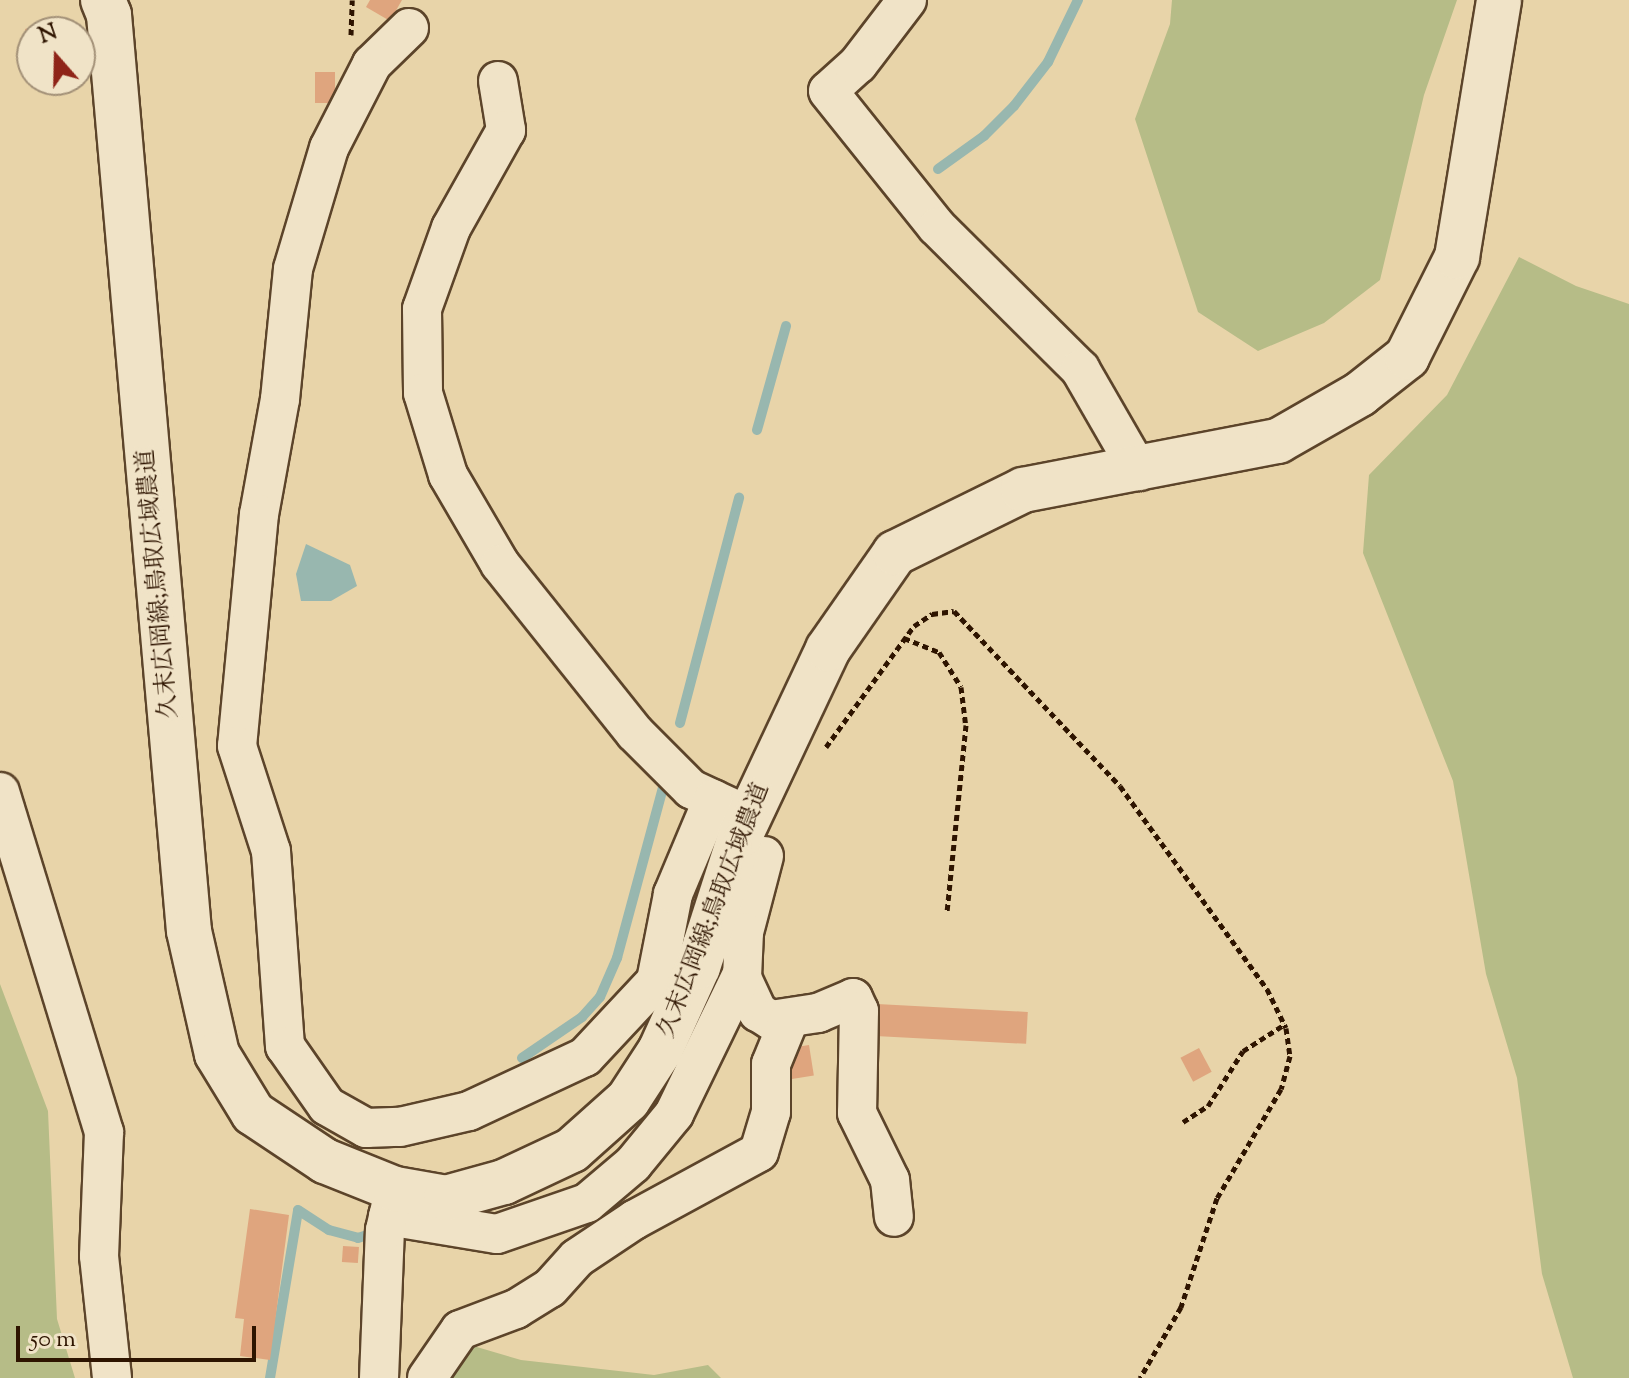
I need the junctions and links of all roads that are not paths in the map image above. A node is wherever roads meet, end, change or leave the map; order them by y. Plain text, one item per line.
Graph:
1 (103, 0) edge
2 (907, 0) edge
3 (1499, 0) edge
4 (409, 28) dead end
5 (498, 81) dead end
6 (1139, 471) junction
7 (0, 792) edge
8 (731, 808) junction
9 (764, 856) dead end
10 (698, 967) junction
11 (742, 974) junction
12 (656, 981) junction
13 (789, 1020) junction
14 (391, 1202) junction
15 (894, 1217) dead end
16 (112, 1378) edge
17 (379, 1378) edge
18 (427, 1378) edge

1 - 14 street, 久末広岡線;鳥取広域農道
2 - 6 street
3 - 6 street, 久末広岡線;鳥取広域農道
4 - 12 street
5 - 8 street
6 - 8 street, 久末広岡線;鳥取広域農道
7 - 16 street
8 - 10 street, 久末広岡線;鳥取広域農道
8 - 12 street
9 - 11 street
10 - 12 street
10 - 14 street, 久末広岡線;鳥取広域農道
11 - 13 street
11 - 14 street
13 - 15 street
13 - 18 street
14 - 17 street

